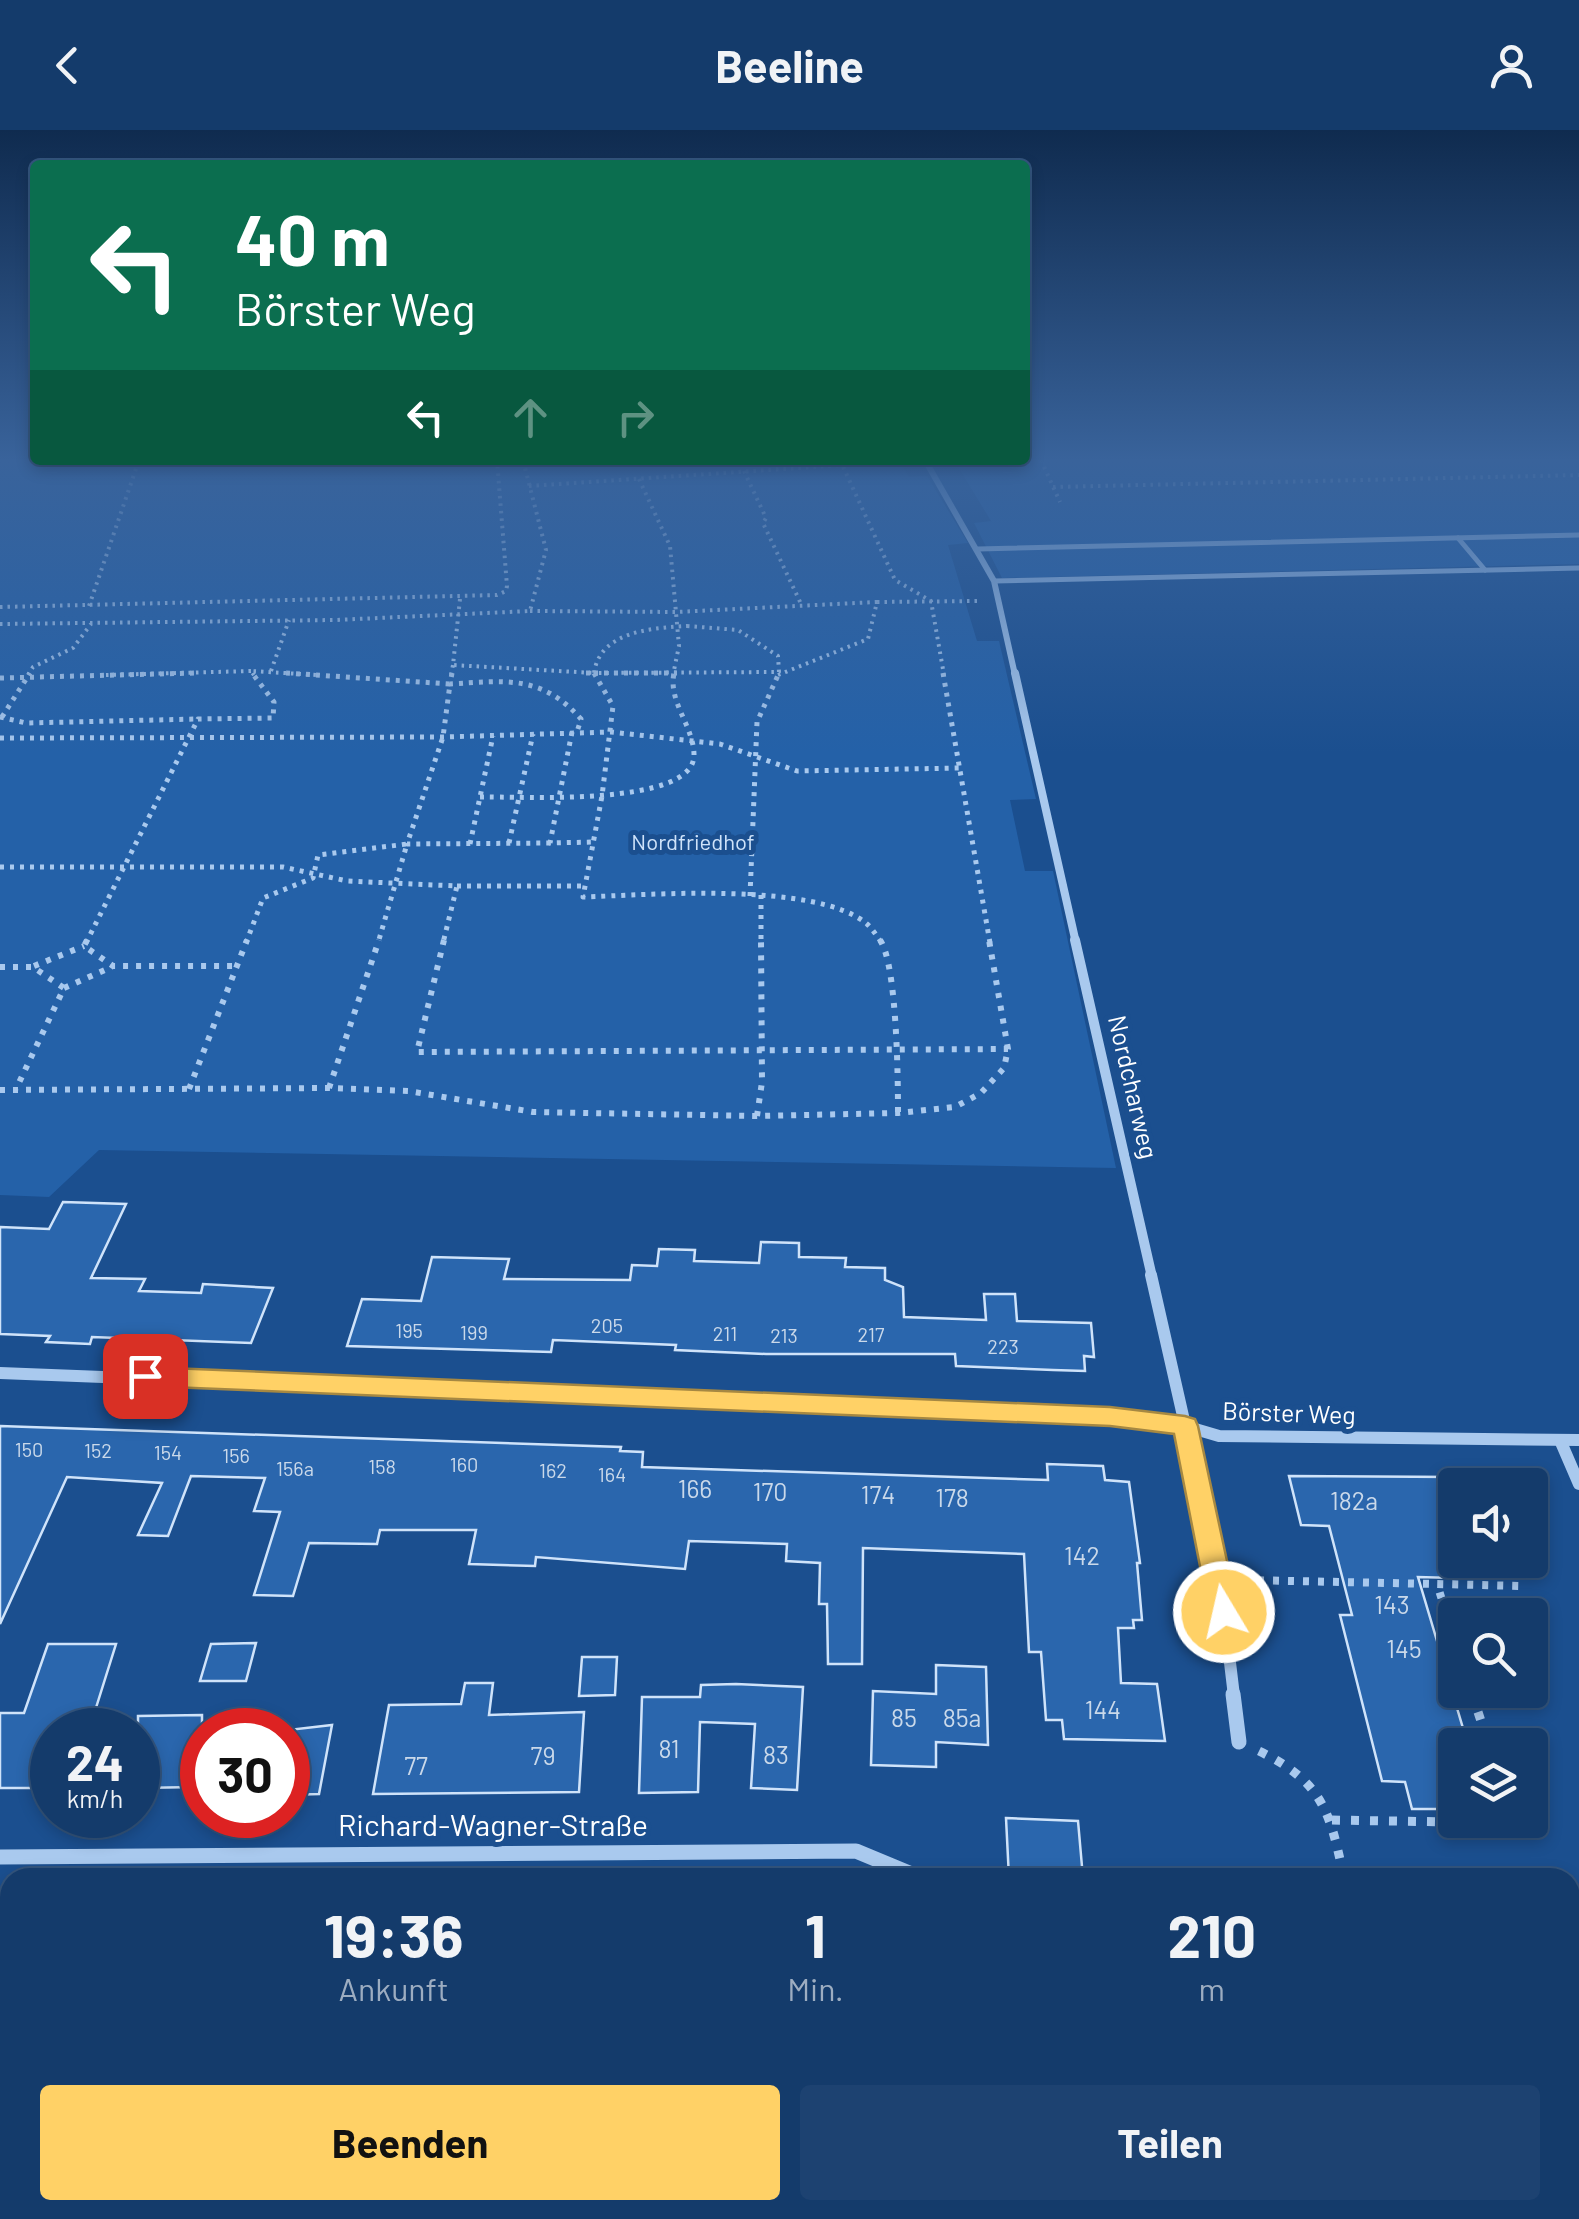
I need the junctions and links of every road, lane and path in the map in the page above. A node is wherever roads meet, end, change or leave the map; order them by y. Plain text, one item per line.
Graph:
1 (105, 557) edge
2 (504, 557) edge
3 (544, 557) edge
4 (671, 557) edge
5 (779, 557) edge
6 (885, 557) edge
7 (982, 557) edge
8 (1474, 557) edge
9 (1579, 568) edge
10 (1485, 570) junction
11 (994, 581) junction
12 (460, 598) junction
13 (931, 601) junction
14 (877, 602) junction
15 (998, 602) junction
16 (89, 606) junction
17 (802, 606) junction
18 (0, 607) edge
19 (530, 611) junction
20 (461, 612) junction
21 (678, 612) junction
22 (289, 620) junction
23 (91, 623) junction
24 (0, 624) edge
25 (678, 627) junction
26 (453, 665) junction
27 (251, 672) junction
28 (271, 672) junction
29 (779, 672) junction
30 (594, 673) junction
31 (670, 674) junction
32 (24, 677) junction
33 (0, 678) edge
34 (450, 684) junction
35 (1, 717) edge
36 (198, 719) junction
37 (575, 732) junction
38 (611, 732) junction
39 (533, 734) junction
40 (190, 736) junction
41 (493, 736) junction
42 (443, 737) junction
43 (0, 738) edge
44 (689, 738) junction
45 (753, 757) junction
46 (960, 768) junction
47 (520, 796) junction
48 (559, 796) junction
49 (602, 796) junction
50 (480, 798) junction
51 (592, 842) junction
52 (509, 843) junction
53 (550, 843) junction
54 (406, 844) junction
55 (470, 844) junction
56 (126, 866) junction
57 (0, 867) edge
58 (313, 878) junction
59 (398, 884) junction
60 (456, 886) junction
61 (585, 886) junction
62 (750, 896) junction
63 (762, 896) junction
64 (84, 946) junction
65 (113, 966) junction
66 (235, 966) junction
67 (0, 967) edge
68 (33, 967) junction
69 (64, 988) junction
70 (898, 1049) junction
71 (1008, 1049) junction
72 (762, 1051) junction
73 (329, 1088) junction
74 (190, 1089) junction
75 (0, 1090) edge
76 (16, 1090) junction
77 (898, 1113) junction
78 (757, 1116) junction
79 (0, 1372) edge
80 (1185, 1426) junction
81 (1560, 1440) junction
82 (1579, 1440) edge
83 (1579, 1484) edge
84 (1220, 1579) junction
85 (1437, 1584) junction
86 (1522, 1586) dead end
87 (1442, 1598) edge
88 (1239, 1742) joint
89 (1332, 1820) junction
90 (1438, 1822) edge
91 (0, 1857) edge
92 (897, 1868) edge
93 (1342, 1868) edge

1 - 16 path
2 - 12 path
3 - 19 path
4 - 21 path
5 - 17 path
6 - 13 path
7 - 11 street, Nordcharweg
8 - 10 lane
9 - 10 lane
10 - 11 lane
11 - 15 street, Nordcharweg
12 - 16 path
12 - 20 path
13 - 14 path
13 - 15 path
13 - 46 path
14 - 17 path
14 - 29 path
15 - 80 street, Nordcharweg
16 - 18 path
17 - 21 path
19 - 20 path
19 - 21 path
20 - 22 path
20 - 26 path
21 - 25 path
22 - 23 path
22 - 28 path
23 - 24 path
23 - 32 path
25 - 29 path
25 - 30 path
25 - 31 path
26 - 30 path
26 - 34 path
27 - 28 path
27 - 32 path
27 - 36 path
28 - 34 path
29 - 31 path
29 - 45 path
30 - 31 path
30 - 38 path
31 - 44 path
32 - 33 path
32 - 35 path
34 - 37 path
34 - 42 path
35 - 36 path
36 - 40 path
37 - 38 path
37 - 39 path
37 - 48 path
38 - 44 path
38 - 49 path
39 - 41 path
39 - 47 path
40 - 42 path
40 - 43 path
40 - 56 path
41 - 42 path
41 - 50 path
42 - 54 path
44 - 45 path
44 - 49 path
45 - 46 path
45 - 62 path
46 - 71 path
47 - 48 path
47 - 50 path
47 - 52 path
48 - 49 path
48 - 53 path
49 - 51 path
50 - 55 path
51 - 53 path
51 - 61 path
52 - 53 path
52 - 55 path
54 - 55 path
54 - 58 path
54 - 59 path
56 - 57 path
56 - 58 path
56 - 64 path
58 - 59 path
58 - 66 path
59 - 60 path
59 - 73 path
60 - 61 path
60 - 72 path
61 - 62 path
62 - 63 path
63 - 70 path
63 - 72 path
64 - 65 path
64 - 68 path
65 - 66 path
65 - 69 path
66 - 74 path
67 - 68 path
68 - 69 path
69 - 76 path
70 - 71 path
70 - 72 path
70 - 77 path
71 - 77 path
72 - 78 path
73 - 74 path
73 - 78 path
74 - 76 path
75 - 76 path
77 - 78 path
79 - 80 street, Börster Weg
80 - 81 street, Börster Weg
80 - 84 street, Nordcharweg
81 - 82 street, Börster Weg
81 - 83 street
84 - 85 path
84 - 88 street, Nordcharweg
85 - 86 path
85 - 87 path
88 - 89 path
89 - 90 path
89 - 93 path
91 - 92 street, Richard-Wagner-Straße

